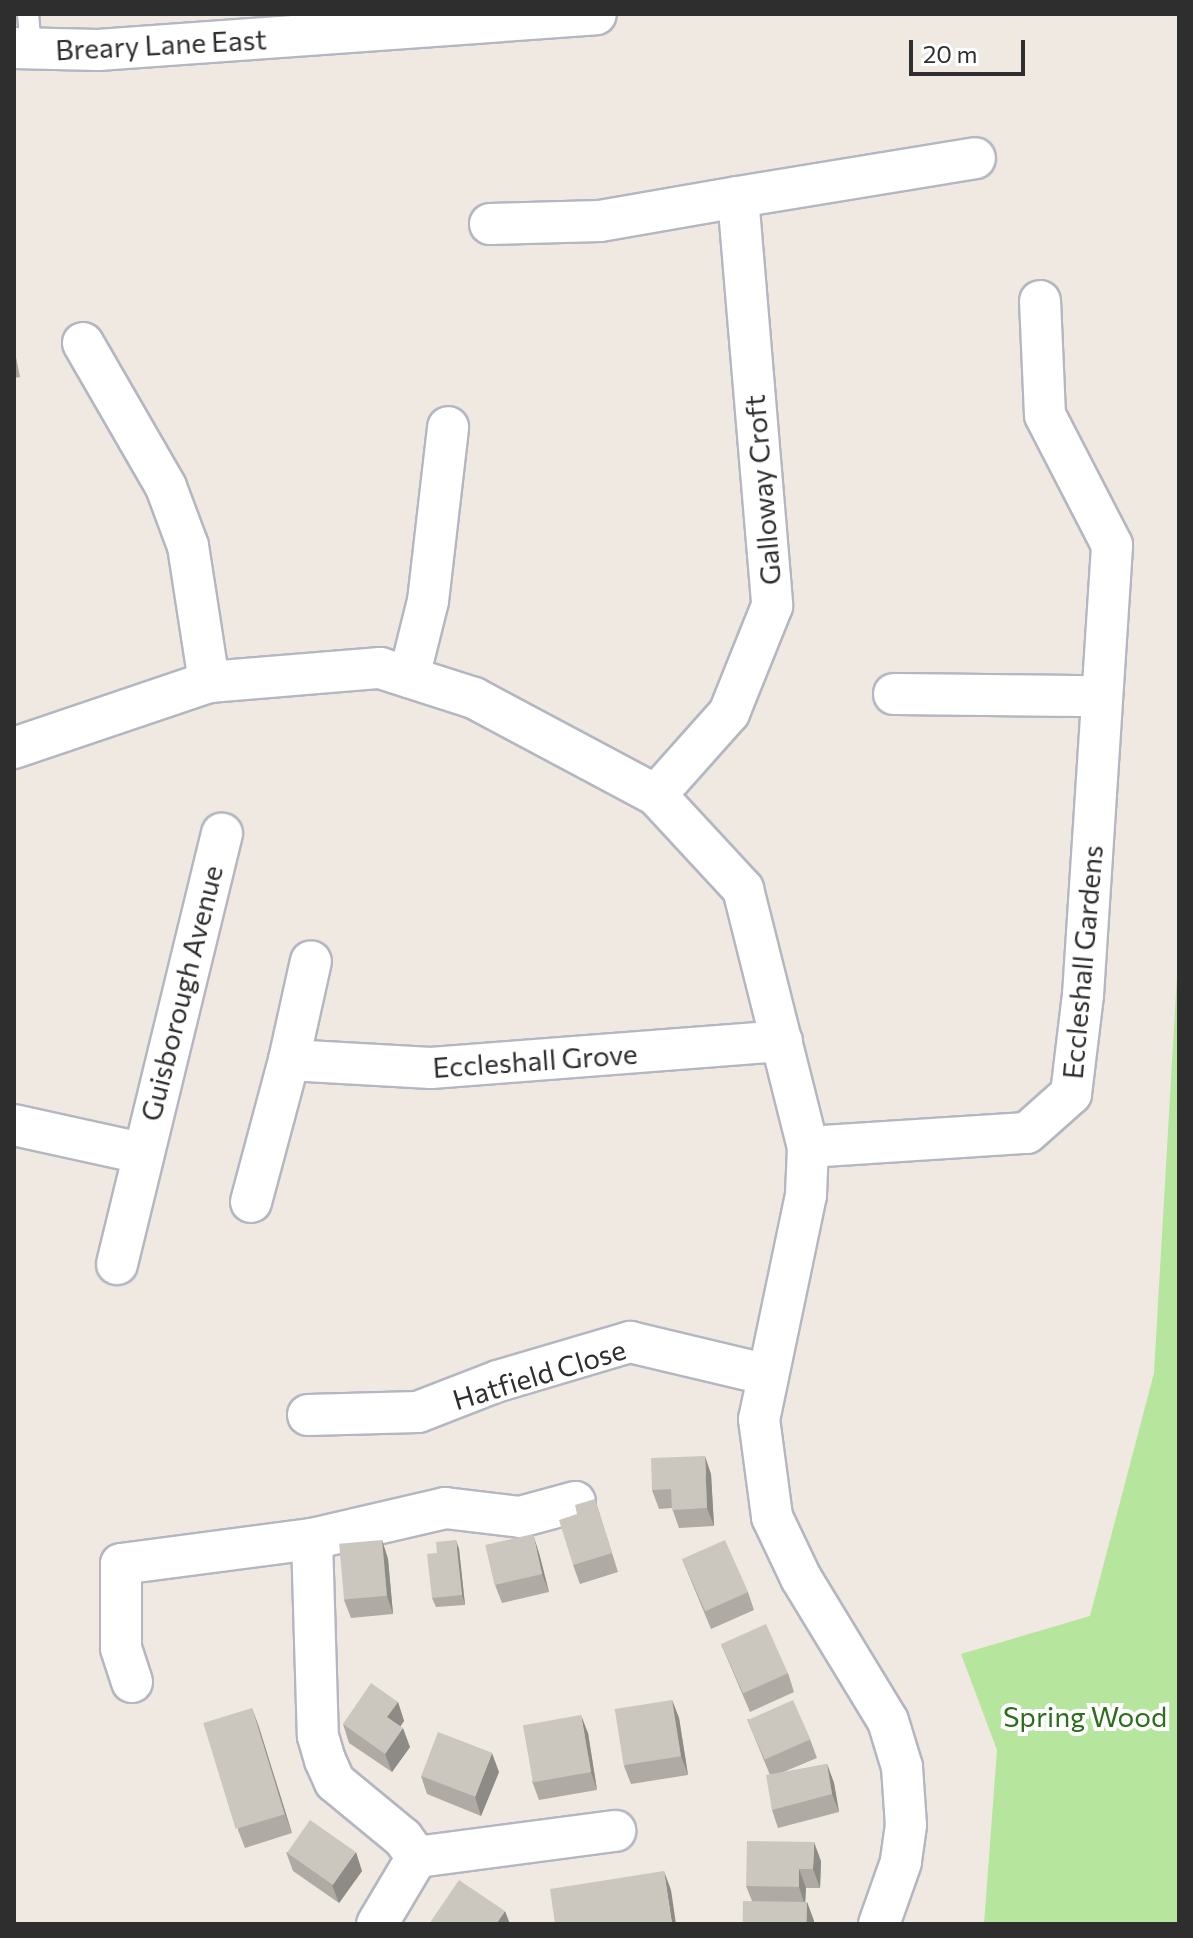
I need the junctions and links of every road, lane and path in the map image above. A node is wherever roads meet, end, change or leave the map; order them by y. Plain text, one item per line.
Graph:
1 (596, 14) edge
2 (24, 37) edge
3 (975, 158) dead end
4 (738, 197) junction
5 (490, 224) dead end
6 (1040, 301) dead end
7 (83, 343) dead end
8 (448, 427) dead end
9 (409, 677) junction
10 (209, 682) junction
11 (894, 694) dead end
12 (1102, 696) junction
13 (14, 748) edge
14 (656, 795) junction
15 (222, 834) dead end
16 (311, 961) dead end
17 (782, 1041) junction
18 (289, 1060) junction
19 (14, 1125) edge
20 (808, 1147) junction
21 (141, 1153) junction
22 (251, 1202) dead end
23 (117, 1264) dead end
24 (768, 1375) junction
25 (308, 1415) dead end
26 (575, 1502) edge
27 (312, 1539) junction
28 (132, 1682) dead end
29 (615, 1831) dead end
30 (417, 1857) junction
31 (377, 1924) edge
32 (879, 1924) edge

1 - 2 street, Breary Lane East
3 - 4 street
4 - 5 street
4 - 14 street, Galloway Croft
6 - 12 street, Eccleshall Gardens
7 - 10 street
8 - 9 street
9 - 10 street
9 - 14 street
10 - 13 street
11 - 12 street
12 - 20 street, Eccleshall Gardens
14 - 17 street
15 - 21 street, Guisborough Avenue
16 - 18 street
17 - 18 street, Eccleshall Grove
17 - 20 street
18 - 22 street
19 - 21 street, Guisborough Avenue
20 - 24 street
21 - 23 street, Guisborough Avenue
24 - 25 street, Hatfield Close
24 - 32 street
26 - 27 street
27 - 28 street
27 - 30 street
29 - 30 street
30 - 31 street

